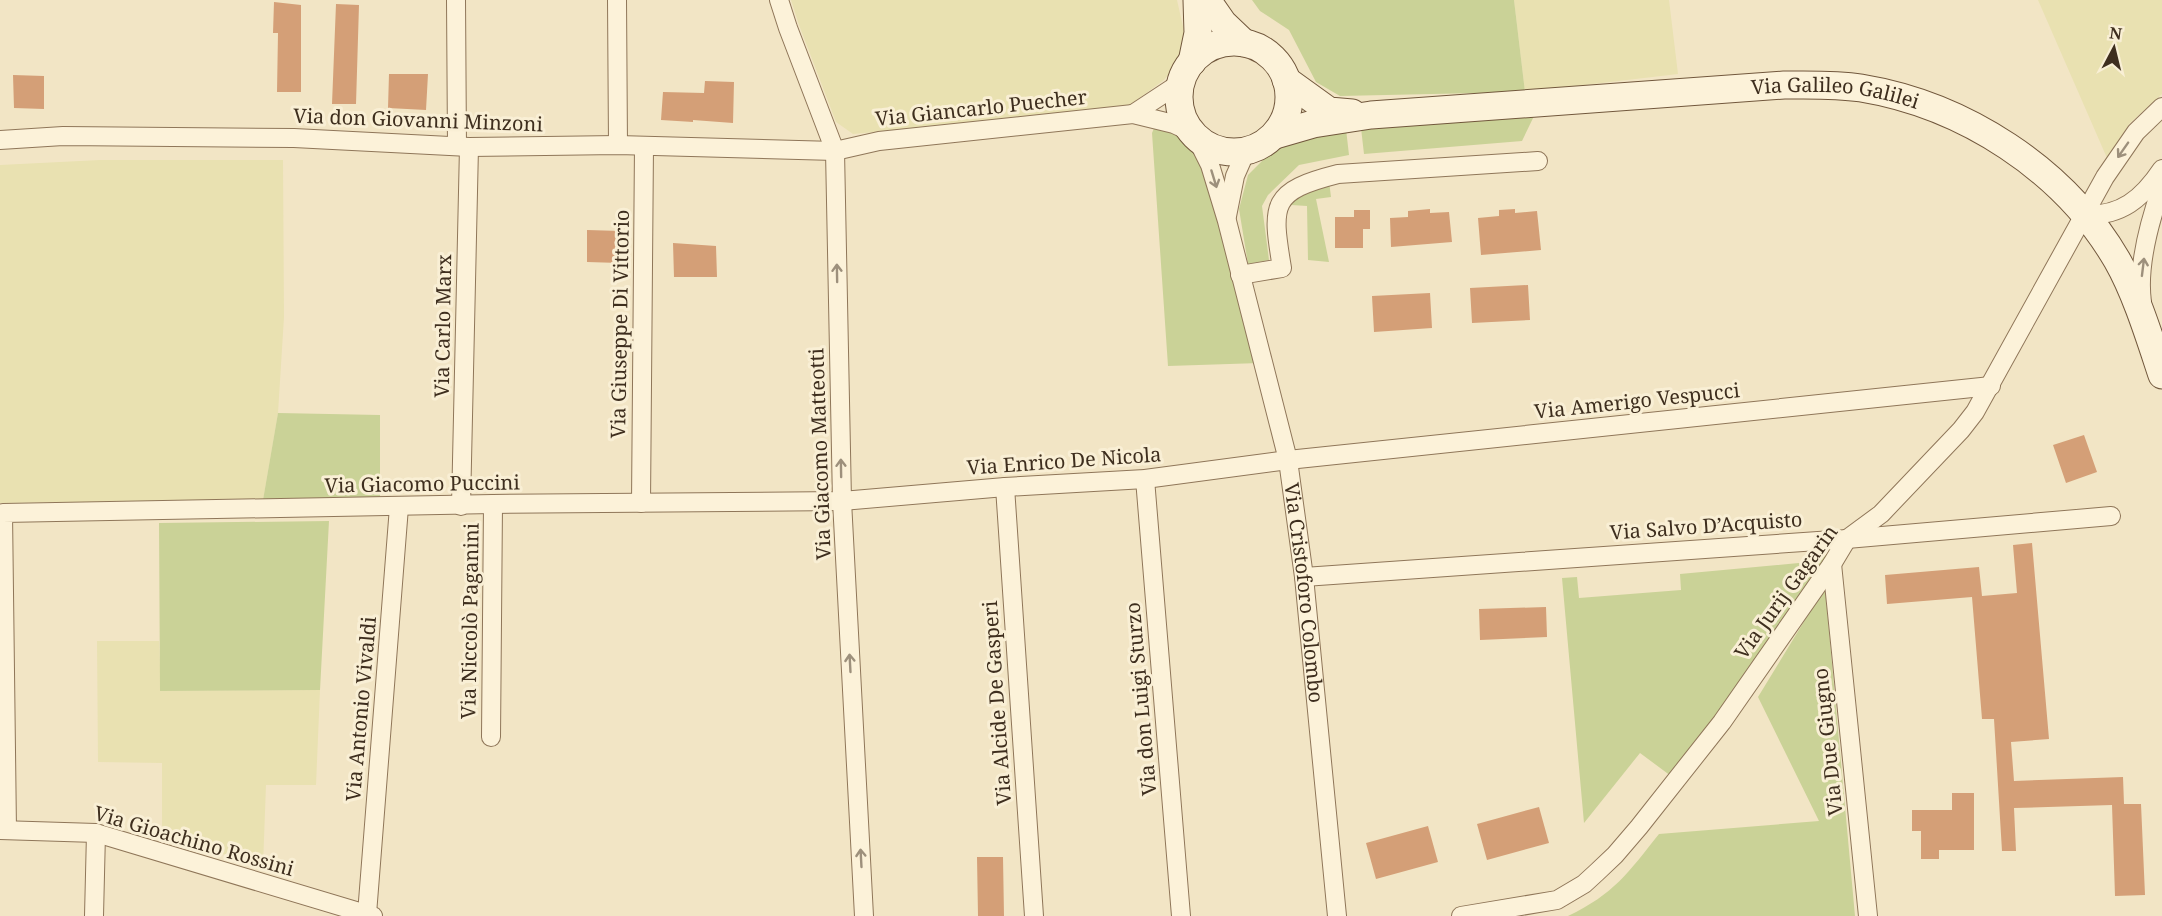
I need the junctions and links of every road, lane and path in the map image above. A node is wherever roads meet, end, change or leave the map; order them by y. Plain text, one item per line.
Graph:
1 (456, 0) edge
2 (617, 0) edge
3 (779, 0) edge
4 (1197, 0) edge
5 (1207, 0) edge
6 (1244, 43) junction
7 (1187, 70) junction
8 (1286, 80) junction
9 (2162, 107) edge
10 (1133, 114) junction
11 (1371, 115) junction
12 (1194, 135) junction
13 (1275, 135) junction
14 (0, 140) edge
15 (618, 145) junction
16 (463, 146) junction
17 (645, 146) junction
18 (835, 150) junction
19 (1246, 151) junction
20 (1538, 161) dead end
21 (2162, 169) edge
22 (2162, 186) edge
23 (2085, 215) junction
24 (1227, 221) junction
25 (1240, 275) junction
26 (2145, 325) junction
27 (2162, 375) edge
28 (1991, 386) junction
29 (1288, 460) junction
30 (1145, 479) junction
31 (1005, 487) junction
32 (842, 501) junction
33 (641, 503) junction
34 (493, 504) junction
35 (461, 506) junction
36 (399, 507) junction
37 (2110, 516) dead end
38 (1847, 539) junction
39 (1832, 564) junction
40 (1304, 577) junction
41 (491, 737) dead end
42 (3, 830) edge
43 (96, 833) junction
44 (322, 909) edge
45 (370, 915) edge
46 (94, 916) edge
47 (864, 916) edge
48 (1034, 916) edge
49 (1181, 916) edge
50 (1337, 916) edge
51 (1461, 916) edge
52 (1868, 916) edge

1 - 16 street, Via Carlo Marx
2 - 15 street
3 - 18 street, Via Giacomo Matteotti
4 - 7 street
5 - 6 street
6 - 7 street
6 - 8 street
7 - 10 street, Via Giancarlo Puecher
7 - 12 street
8 - 11 street, Via Galileo Galilei
8 - 13 street
9 -> 23 street, Via Jurij Gagarin
10 - 12 street, Via Giancarlo Puecher
10 - 18 street, Via Giancarlo Puecher
11 - 13 street, Via Galileo Galilei
11 - 23 street, Via Galileo Galilei
12 - 19 street
12 -> 24 street, Via Cristoforo Colombo
13 - 19 street
14 - 16 street, Via don Giovanni Minzoni
15 - 16 street, Via don Giovanni Minzoni
15 - 17 street, Via don Giovanni Minzoni
16 - 35 street, Via Carlo Marx
17 - 18 street, Via don Giovanni Minzoni
17 - 33 street, Via Giuseppe Di Vittorio
32 -> 18 street, Via Giacomo Matteotti
19 - 24 street, Via Cristoforo Colombo
20 - 25 street
21 - 23 street
26 -> 22 street
23 - 26 street, Via Galileo Galilei
23 - 28 street, Via Jurij Gagarin
24 - 25 street, Via Cristoforo Colombo
25 - 29 street, Via Cristoforo Colombo
26 - 27 street, Via Galileo Galilei
28 - 29 street, Via Amerigo Vespucci
28 - 38 street, Via Jurij Gagarin
29 - 30 street, Via Enrico De Nicola
29 - 40 street, Via Cristoforo Colombo
30 - 31 street, Via Enrico De Nicola
30 - 49 street, Via don Luigi Sturzo
31 - 32 street, Via Enrico De Nicola
31 - 48 street, Via Alcide De Gasperi
32 - 33 street, Via Giacomo Puccini
47 -> 32 street, Via Giacomo Matteotti
33 - 34 street, Via Giacomo Puccini
34 - 35 street, Via Giacomo Puccini
34 - 41 street, Via Niccolò Paganini
35 - 36 street, Via Giacomo Puccini
36 - 42 street, Via Giacomo Puccini
36 - 45 street, Via Antonio Vivaldi
37 - 38 street, Via Salvo D’Acquisto
38 - 39 street, Via Jurij Gagarin
38 - 40 street, Via Salvo D’Acquisto
39 - 51 street, Via Jurij Gagarin
39 - 52 street, Via Due Giugno
40 - 50 street, Via Cristoforo Colombo
42 - 43 street, Via Gioachino Rossini
43 - 44 street, Via Gioachino Rossini
43 - 46 street
44 - 45 street, Via Gioachino Rossini

